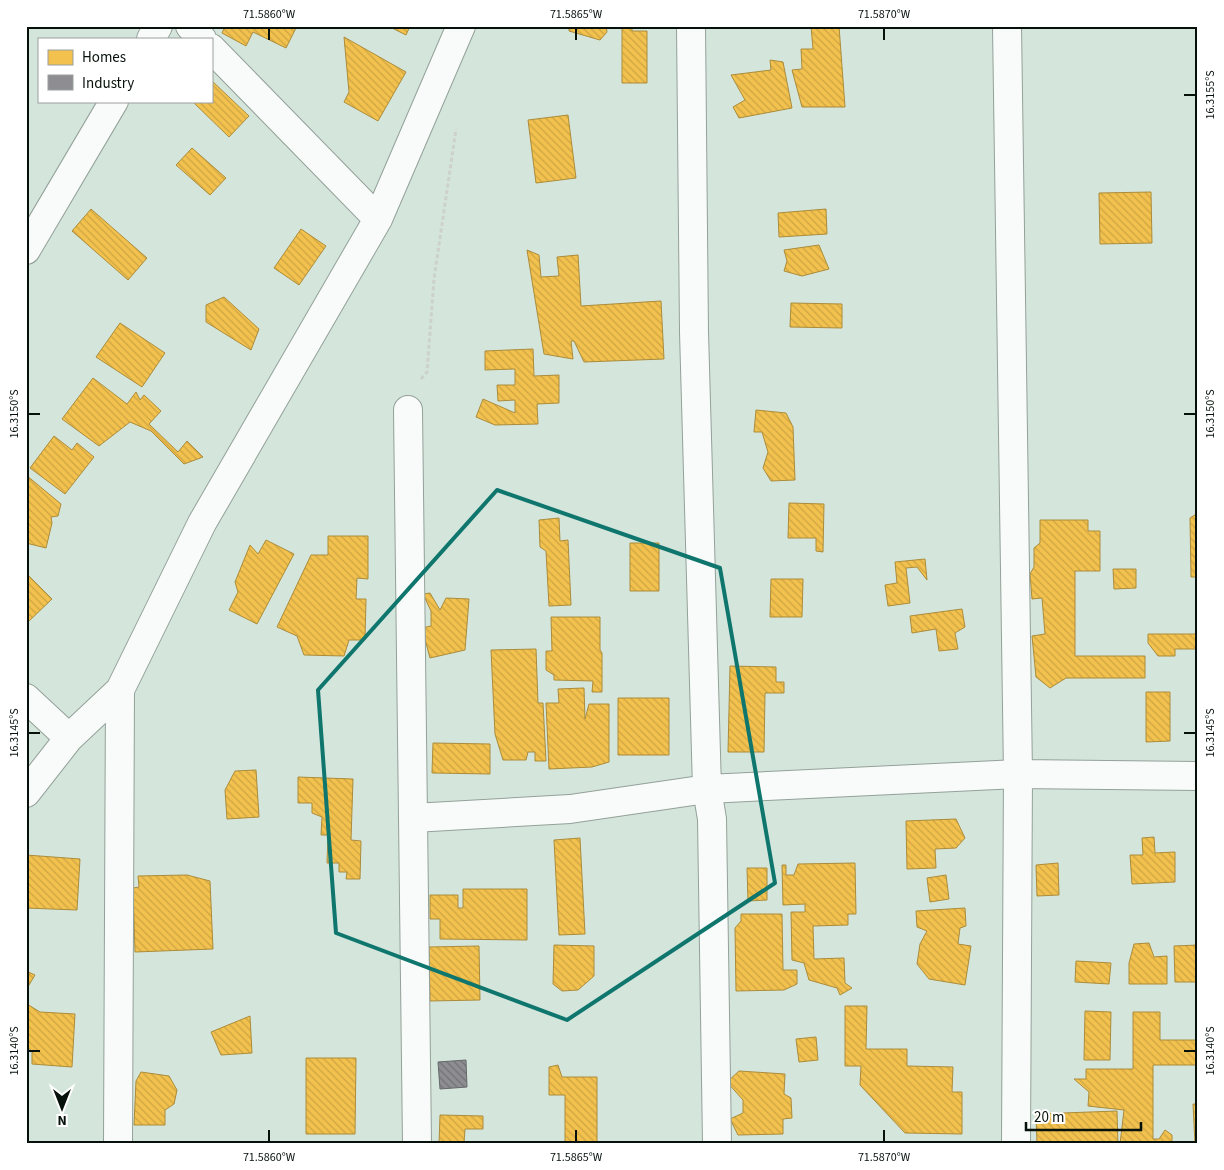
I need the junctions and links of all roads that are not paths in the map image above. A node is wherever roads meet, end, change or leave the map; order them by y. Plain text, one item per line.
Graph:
1 (158, 26) edge
2 (190, 26) edge
3 (461, 26) edge
4 (691, 26) edge
5 (1007, 26) edge
6 (152, 38) edge
7 (201, 38) edge
8 (212, 49) edge
9 (113, 102) edge
10 (378, 219) junction
11 (26, 250) edge
12 (408, 410) road end
13 (120, 690) junction
14 (26, 698) edge
15 (69, 738) junction
16 (1018, 774) junction
17 (1198, 776) edge
18 (707, 789) junction
19 (26, 793) edge
20 (413, 818) junction
21 (118, 1144) edge
22 (417, 1144) edge
23 (716, 1144) edge
24 (1016, 1144) edge

1 - 6 street
2 - 7 street
3 - 10 street
4 - 18 street
5 - 16 street
8 - 10 street
9 - 11 street
10 - 13 street
12 - 20 street
13 - 15 street
13 - 21 street
14 - 15 street
15 - 19 street
16 - 17 street
16 - 18 street
16 - 24 street
18 - 20 street
18 - 23 street
20 - 22 street

